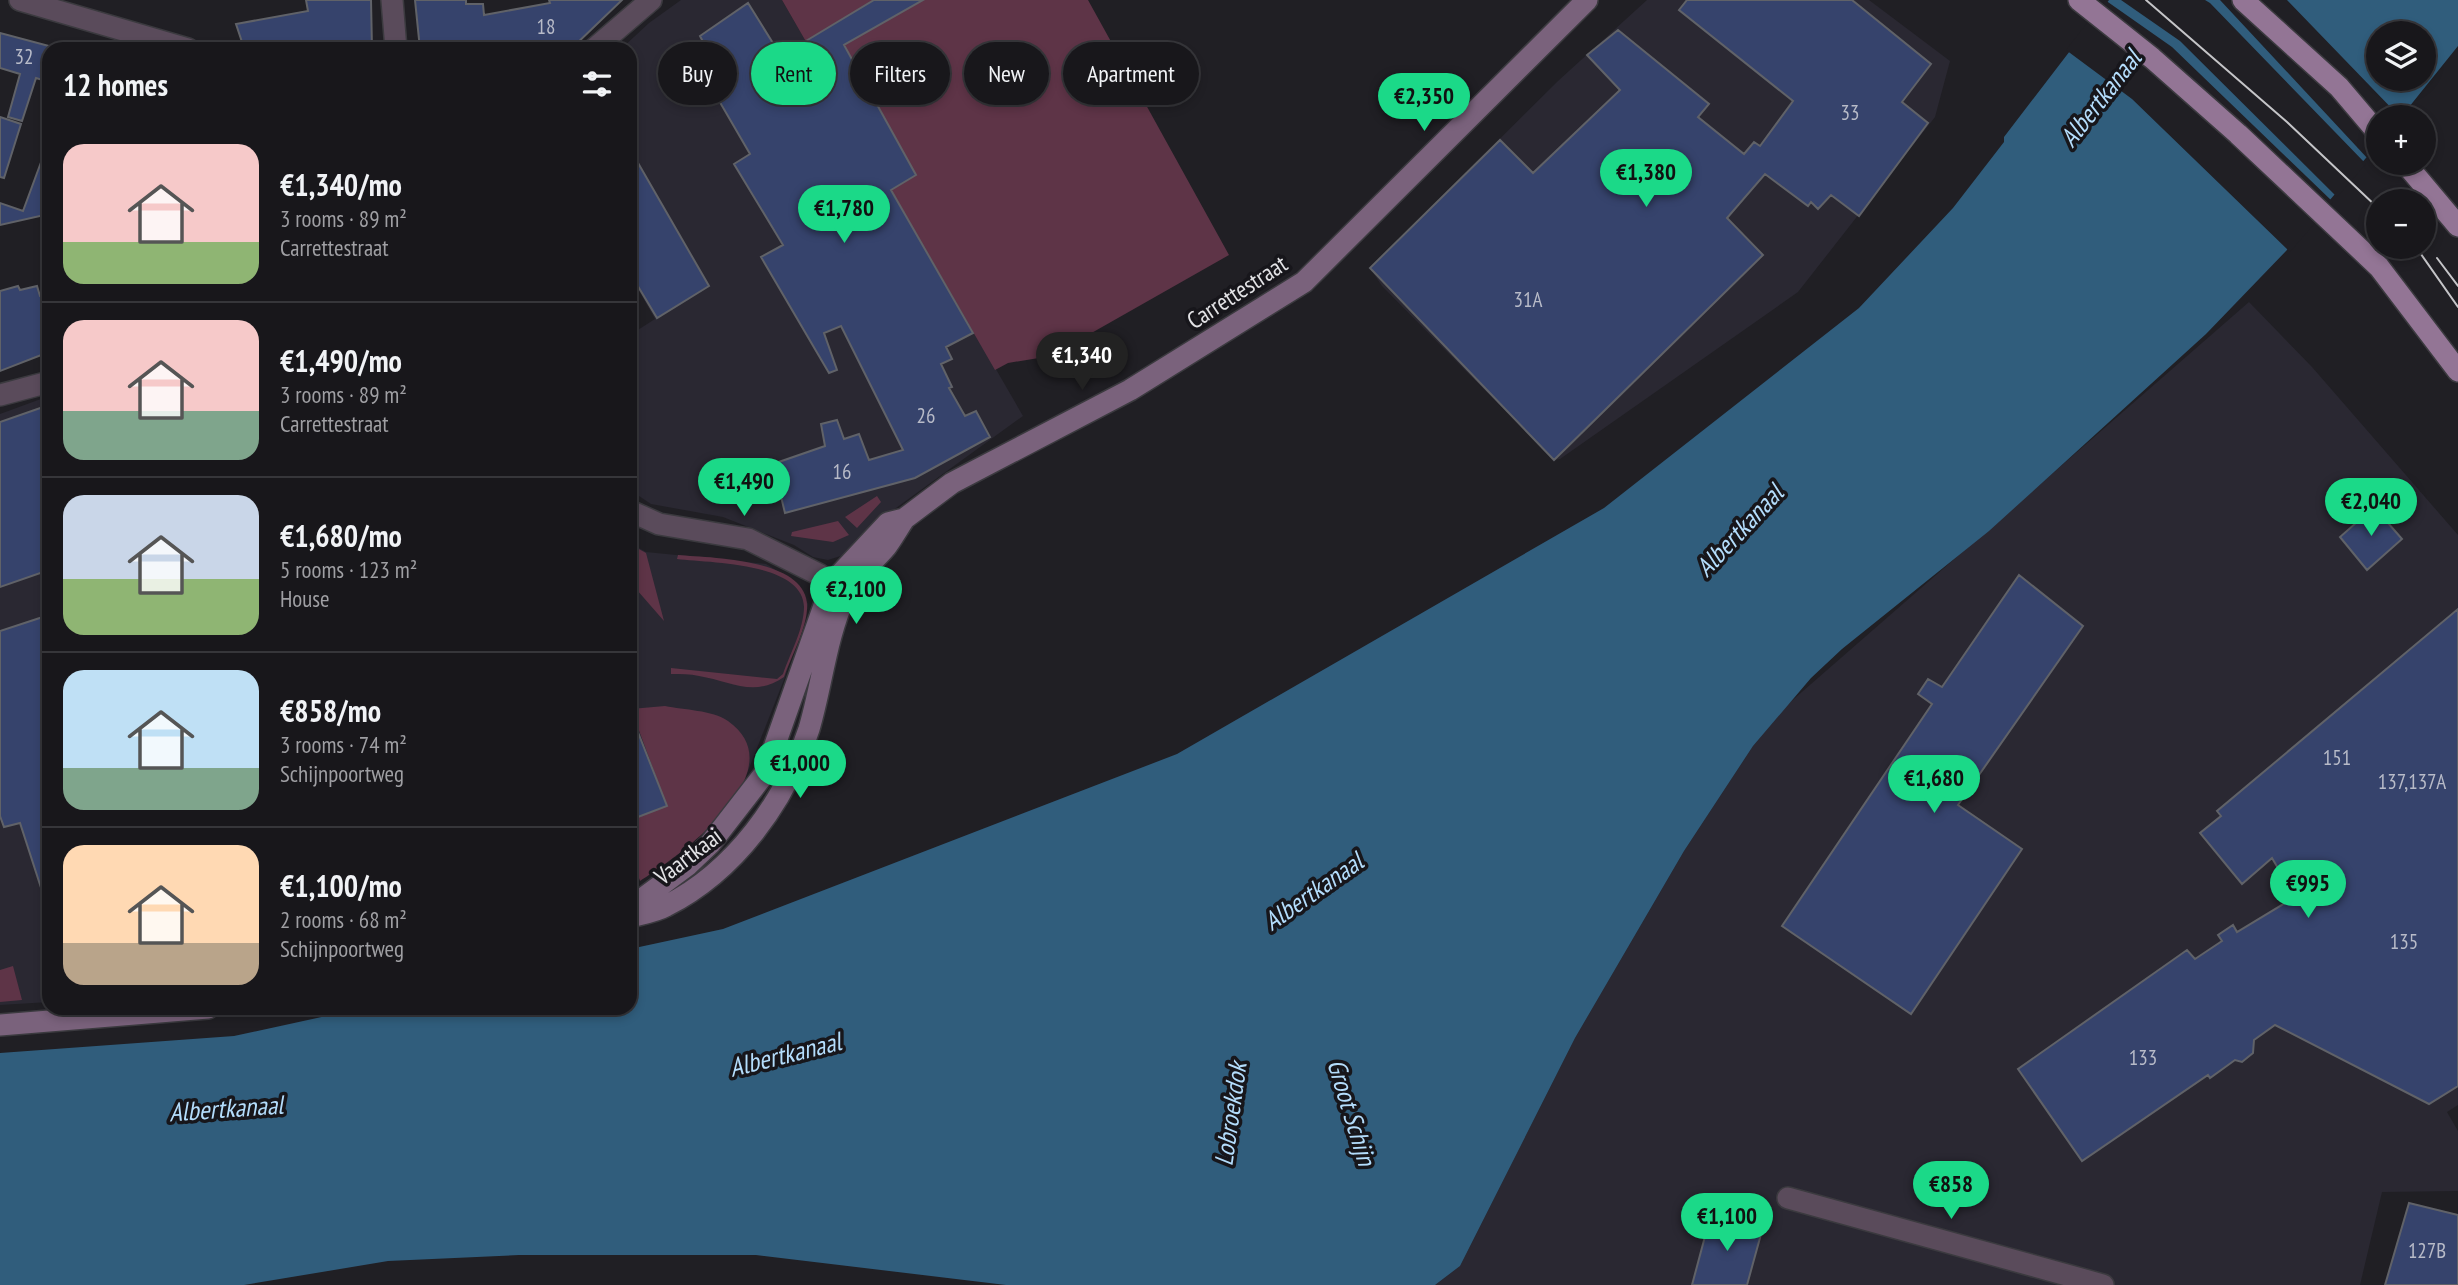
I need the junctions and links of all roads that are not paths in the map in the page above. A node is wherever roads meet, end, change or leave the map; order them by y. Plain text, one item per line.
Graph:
1 (20, 0) edge
2 (392, 0) edge
3 (650, 0) edge
4 (1587, 0) edge
5 (2079, 0) edge
6 (2243, 0) edge
7 (164, 42) edge
8 (395, 42) edge
9 (602, 42) edge
10 (2366, 118) edge
11 (2415, 175) edge
12 (2458, 226) edge
13 (2458, 371) edge
14 (42, 384) edge
15 (0, 395) edge
16 (637, 514) edge
17 (904, 519) joint
18 (839, 588) junction
19 (637, 903) edge
20 (637, 915) edge
21 (122, 1015) edge
22 (0, 1025) edge
23 (1788, 1198) dead end
24 (2104, 1285) edge

1 - 7 street
2 - 8 street
3 - 9 street
4 - 17 street, Carrettestraat
5 - 13 main road
6 - 10 main road
11 - 12 main road
14 - 15 street
16 - 18 street
17 - 18 street, Vaartkaai
18 - 19 street, Vaartkaai
18 - 20 street, Vaartkaai
21 - 22 street
23 - 24 street

